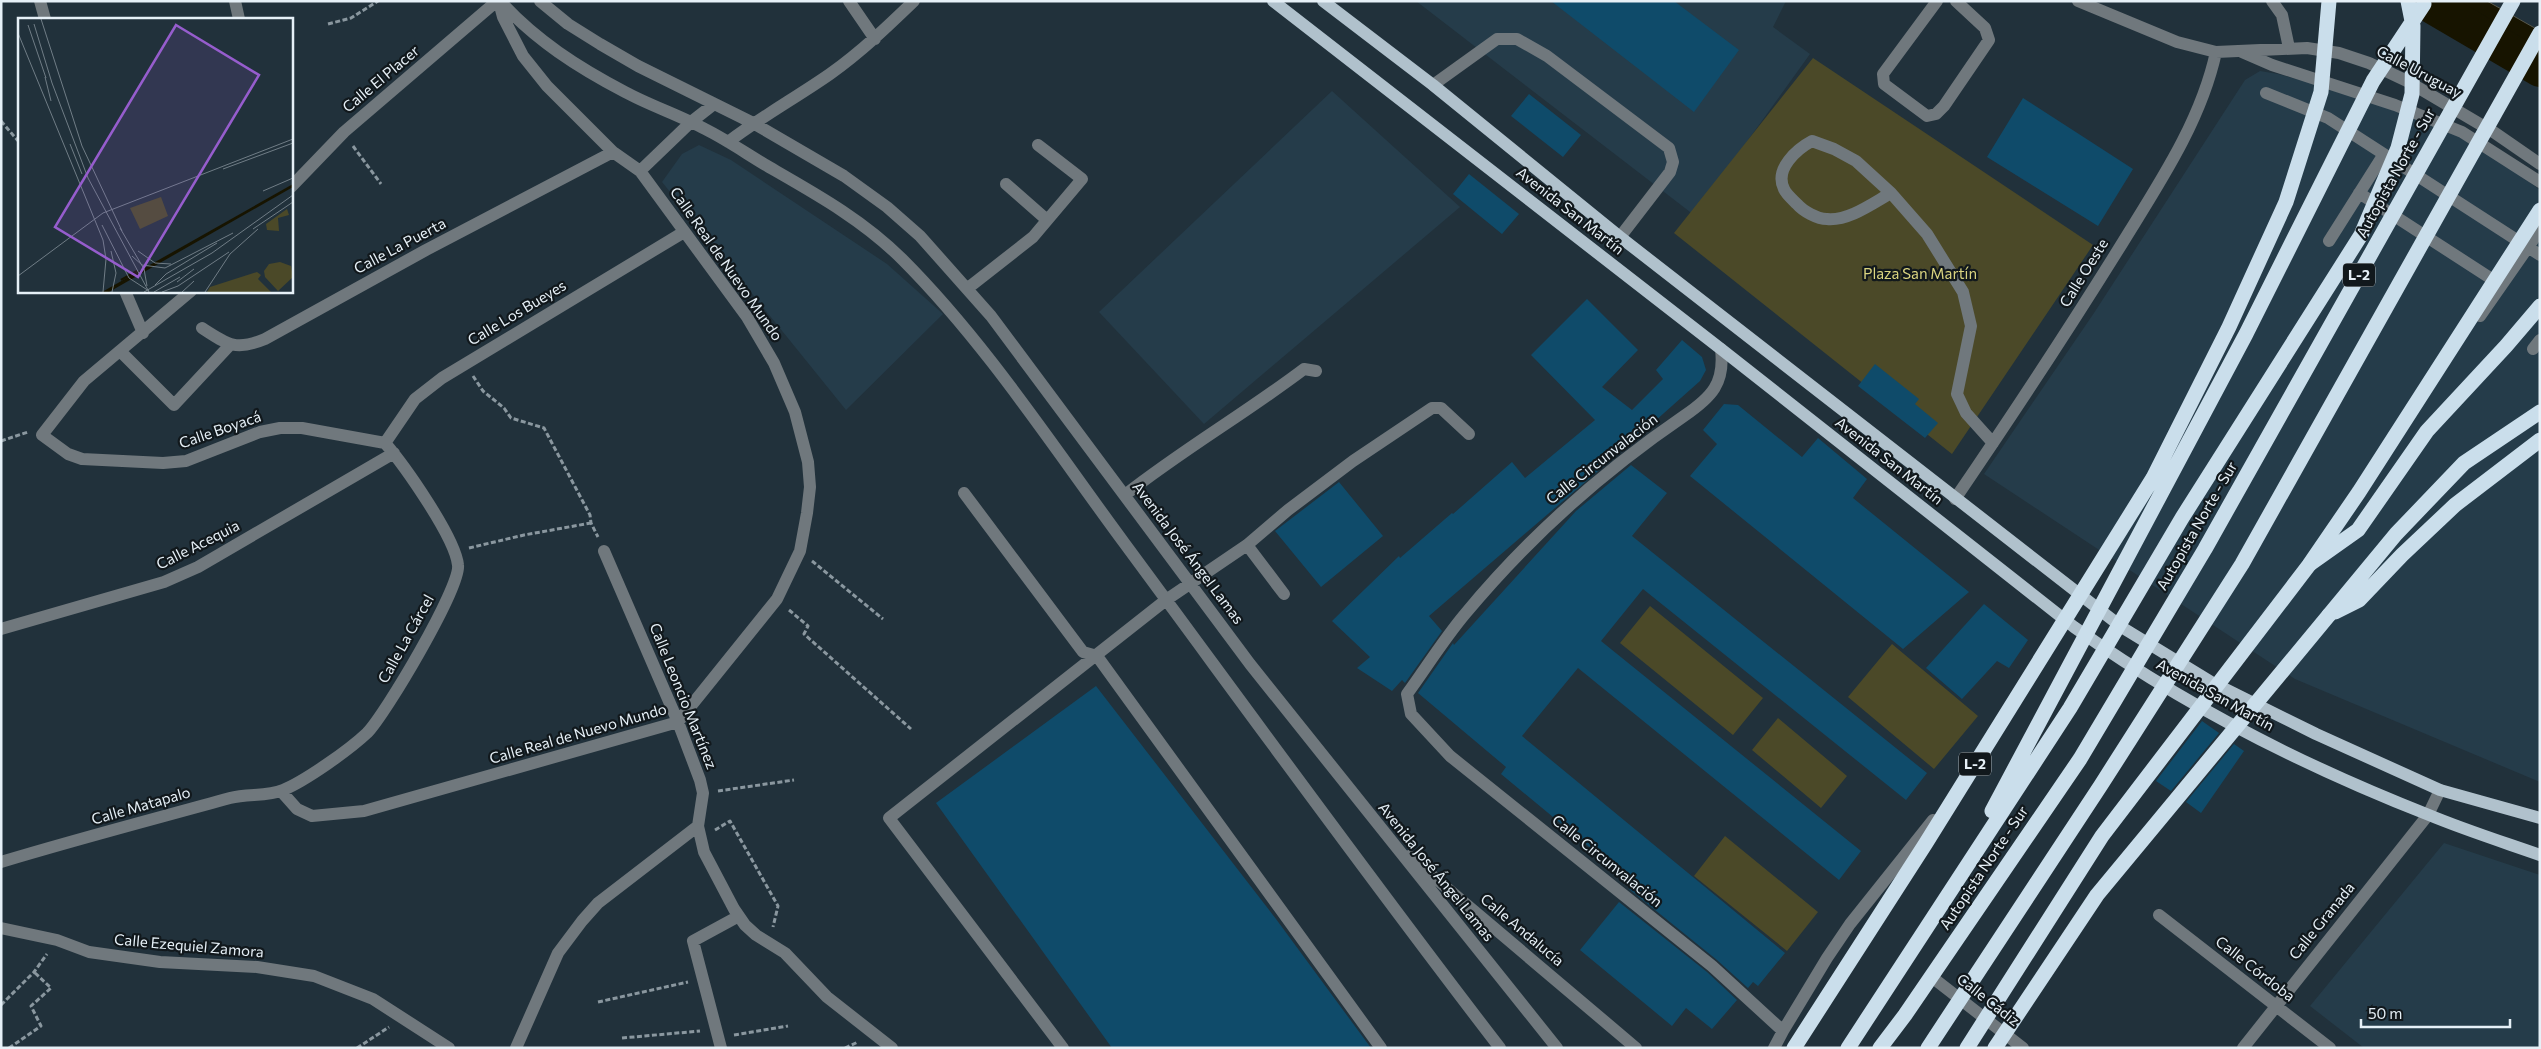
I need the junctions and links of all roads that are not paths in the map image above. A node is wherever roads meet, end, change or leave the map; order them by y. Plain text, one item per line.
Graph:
1 (40, 1) edge
2 (235, 1) edge
3 (499, 1) edge
4 (540, 1) edge
5 (849, 1) edge
6 (914, 1) edge
7 (1273, 1) edge
8 (1323, 1) edge
9 (1937, 1) edge
10 (1956, 1) edge
11 (2078, 1) edge
12 (2272, 1) edge
13 (2329, 1) edge
14 (2408, 1) edge
15 (2426, 1) edge
16 (2513, 1) edge
17 (45, 18) edge
18 (239, 18) edge
19 (2540, 33) edge
20 (875, 39) junction
21 (2289, 48) junction
22 (2239, 51) junction
23 (2216, 52) junction
24 (1433, 85) junction
25 (2266, 93) dead end
26 (714, 104) junction
27 (691, 122) junction
28 (753, 123) junction
29 (728, 142) junction
30 (1038, 145) dead end
31 (613, 152) junction
32 (2384, 154) junction
33 (2540, 164) edge
34 (640, 171) junction
35 (2540, 182) edge
36 (1006, 184) dead end
37 (292, 186) edge
38 (1891, 192) junction
39 (2359, 193) junction
40 (2540, 210) edge
41 (1047, 220) junction
42 (2540, 230) edge
43 (684, 232) junction
44 (1620, 237) junction
45 (2328, 241) dead end
46 (2528, 247) junction
47 (2540, 255) edge
48 (2501, 285) junction
49 (968, 288) junction
50 (125, 292) edge
51 (190, 292) edge
52 (2540, 306) edge
53 (2476, 322) dead end
54 (202, 328) dead end
55 (143, 333) junction
56 (229, 346) junction
57 (1721, 348) junction
58 (121, 352) junction
59 (1316, 371) dead end
60 (2210, 401) junction
61 (2540, 412) edge
62 (1469, 434) dead end
63 (2540, 440) edge
64 (385, 443) junction
65 (1992, 443) junction
66 (394, 453) junction
67 (2153, 478) junction
68 (964, 493) dead end
69 (1125, 495) junction
70 (1955, 499) junction
71 (1247, 545) junction
72 (604, 551) road end
73 (2309, 565) junction
74 (1191, 582) junction
75 (1284, 594) dead end
76 (1166, 600) junction
77 (2329, 615) junction
78 (2074, 628) junction
79 (1, 629) edge
80 (1097, 656) junction
81 (678, 722) junction
82 (2440, 790) junction
83 (281, 791) junction
84 (2428, 815) junction
85 (2540, 818) edge
86 (700, 832) junction
87 (1387, 836) junction
88 (2540, 855) edge
89 (6, 860) edge
90 (1936, 913) junction
91 (2160, 915) dead end
92 (739, 916) junction
93 (1, 928) edge
94 (1933, 978) dead end
95 (2276, 1005) junction
96 (1783, 1031) junction
97 (718, 1038) edge
98 (449, 1048) edge
99 (516, 1048) edge
100 (892, 1048) edge
101 (1063, 1048) edge
102 (1381, 1048) edge
103 (1500, 1048) edge
104 (1557, 1048) edge
105 (1636, 1048) edge
106 (1774, 1048) edge
107 (1794, 1048) edge
108 (1848, 1048) edge
109 (1880, 1048) edge
110 (1928, 1048) edge
111 (1966, 1048) edge
112 (1995, 1048) edge
113 (2023, 1048) edge
114 (2243, 1048) edge
115 (2330, 1048) edge

1 - 17 street
2 - 18 street
3 - 27 street
3 - 31 street, Calle Real de Nuevo Mundo
3 - 37 street, Calle El Placer
4 - 26 street, Avenida José Ángel Lamas
5 - 20 street
6 - 20 street
7 - 57 main road, Avenida San Martín
8 - 24 main road, Avenida San Martín
9 - 10 street
11 - 23 street, Calle Uruguay
12 - 21 street
13 - 67 highway, bridge
14 - 90 highway, L-2, bridge
15 - 60 highway, bridge
16 - 109 highway, Autopista Norte - Sur / L-2, bridge
19 - 110 highway, L-2, bridge
20 - 28 street
21 - 22 street, Calle Uruguay
21 - 33 street, Calle Uruguay
22 - 23 street, Calle Uruguay
22 - 35 street, Calle Uruguay
23 - 65 street, Calle Oeste
24 - 44 main road, Avenida San Martín
24 - 44 street
25 - 32 street
26 - 27 street
26 - 28 street, Avenida José Ángel Lamas
27 - 29 street
27 - 34 street
28 - 29 street
28 - 49 street, Avenida José Ángel Lamas
29 - 76 street
30 - 41 street
31 - 34 street, Calle Real de Nuevo Mundo
31 - 56 street, Calle La Puerta
32 - 39 street
32 - 46 street
34 - 43 street, Calle Real de Nuevo Mundo
36 - 41 street
38 - 38 street
38 - 65 street
39 - 45 street
39 - 48 street
40 - 73 highway, bridge
41 - 49 street
42 - 46 street
43 - 64 street, Calle Los Bueyes
43 - 81 street, Calle Real de Nuevo Mundo
44 - 70 main road, Avenida San Martín
46 - 47 street
46 - 48 street
48 - 53 street
49 - 69 street, Avenida José Ángel Lamas
50 - 55 street
51 - 55 street
52 - 73 highway
54 - 56 street
55 - 58 street
56 - 58 street
57 - 78 main road, Avenida San Martín
57 - 96 street, Calle Circunvalación
58 - 64 street, Calle Boyacá
59 - 69 street
60 - 67 highway, L-2, bridge
60 - 90 highway, L-2, bridge
61 - 77 highway
62 - 71 street
63 - 77 highway
64 - 66 street
65 - 70 street, Calle Oeste
66 - 79 street, Calle Acequia
66 - 83 street, Calle La Cárcel
67 - 107 highway, L-2, bridge
68 - 80 street
69 - 74 street, Avenida José Ángel Lamas
70 - 82 main road, Avenida San Martín
71 - 74 street
71 - 75 street
72 - 81 street, Calle Leoncio Martínez
73 - 111 highway, bridge
74 - 76 street
74 - 87 street, Avenida José Ángel Lamas
76 - 80 street
76 - 103 street
77 - 112 highway, bridge
78 - 84 main road, Avenida San Martín
78 - 96 street
80 - 101 street
80 - 102 street
81 - 83 street, Calle Real de Nuevo Mundo
81 - 86 street, Calle Leoncio Martínez
82 - 84 street, Calle Granada
82 - 85 main road, Avenida San Martín
83 - 89 street, Calle Matapalo
84 - 88 main road, Avenida San Martín
84 - 95 street, Calle Granada
86 - 92 street, Calle Leoncio Martínez
86 - 99 street
87 - 104 street, Avenida José Ángel Lamas
87 - 105 street, Calle Andalucía
90 - 108 highway, L-2, bridge
91 - 95 street, Calle Córdoba
92 - 97 street
92 - 100 street, Calle Leoncio Martínez
93 - 98 street, Calle Ezequiel Zamora
94 - 113 street, Calle Cádiz
95 - 114 street, Calle Granada
95 - 115 street, Calle Córdoba
96 - 106 street

